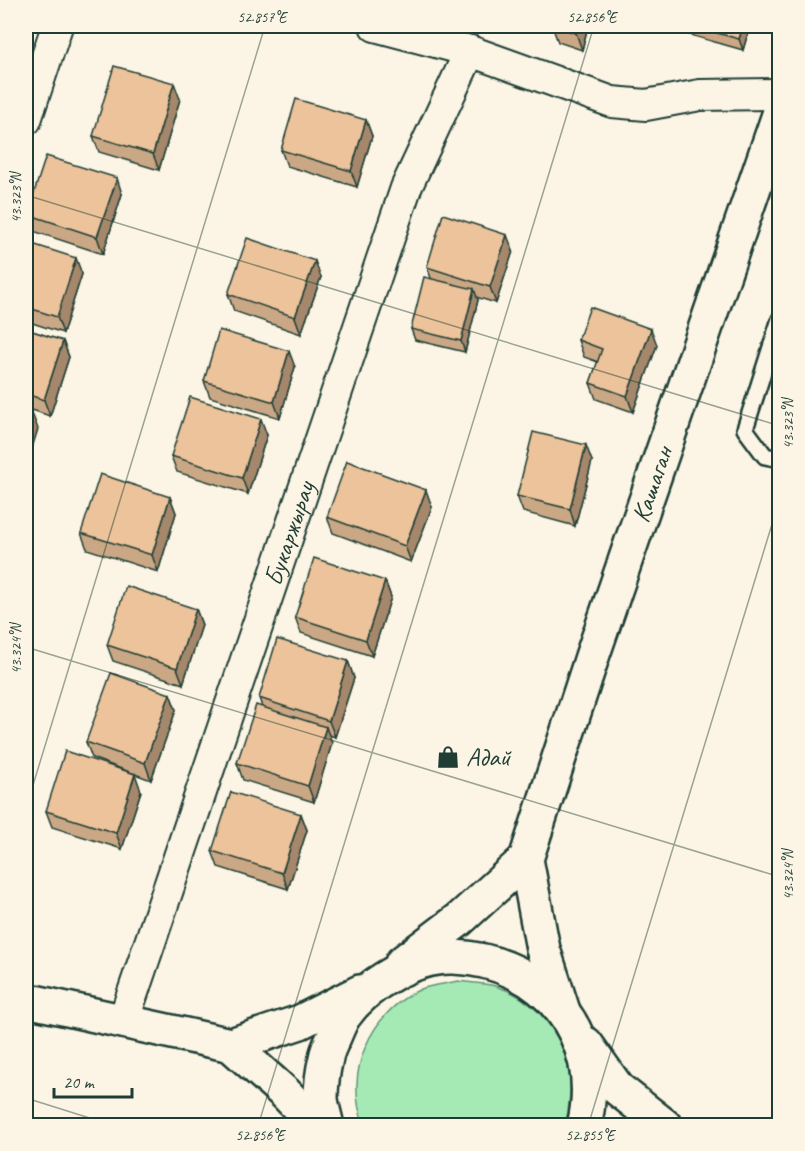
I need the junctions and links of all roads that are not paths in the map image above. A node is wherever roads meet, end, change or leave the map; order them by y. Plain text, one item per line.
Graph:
1 (57, 26) edge
2 (375, 26) edge
3 (470, 51) junction
4 (31, 87) edge
5 (780, 94) edge
6 (780, 112) edge
7 (26, 120) edge
8 (780, 319) edge
9 (780, 459) edge
10 (526, 859) junction
11 (373, 986) junction
12 (26, 1002) edge
13 (568, 1019) junction
14 (123, 1022) junction
15 (231, 1045) junction
16 (317, 1125) edge
17 (327, 1125) edge
18 (584, 1125) edge
19 (665, 1125) edge

1 - 4 street
2 - 3 street
3 - 5 street
3 - 14 street, Букаржырау
4 - 7 street
6 - 10 street, Кашаган
8 - 9 lane
10 - 11 street
10 - 13 street
11 - 13 street
11 - 15 street
11 - 17 street
12 - 14 street
13 - 18 street
13 - 19 street
14 - 15 street
15 - 16 street

